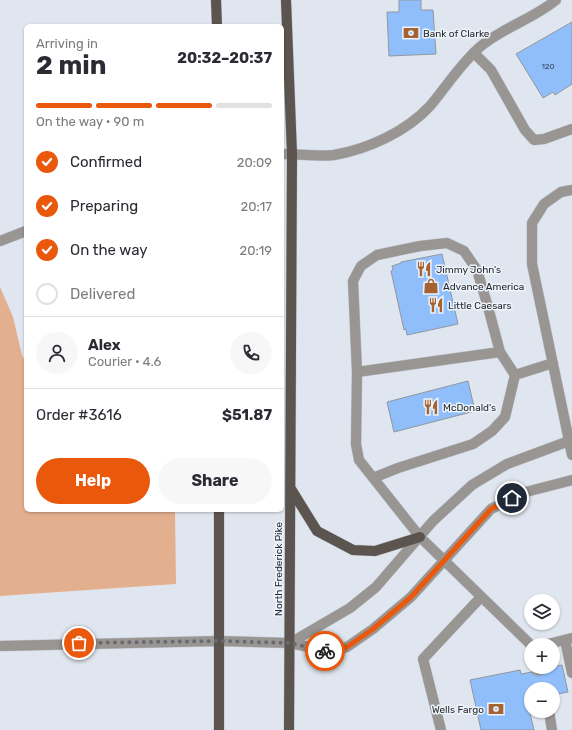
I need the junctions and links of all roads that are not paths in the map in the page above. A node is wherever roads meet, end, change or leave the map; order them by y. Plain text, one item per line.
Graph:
1 (216, 0) edge
2 (286, 0) edge
3 (556, 0) edge
4 (217, 24) edge
5 (474, 53) junction
6 (572, 129) edge
7 (287, 154) edge
8 (572, 190) edge
9 (24, 232) edge
10 (0, 241) edge
11 (500, 352) junction
12 (553, 363) junction
13 (357, 372) junction
14 (515, 375) junction
15 (568, 419) edge
16 (569, 441) junction
17 (572, 455) edge
18 (373, 478) junction
19 (572, 480) edge
20 (291, 489) junction
21 (219, 512) edge
22 (420, 537) junction
23 (444, 561) junction
24 (481, 597) junction
25 (524, 638) edge
26 (568, 639) edge
27 (219, 641) junction
28 (290, 643) junction
29 (0, 646) edge
30 (572, 673) edge
31 (549, 718) edge
32 (218, 730) edge
33 (289, 730) edge
34 (441, 730) edge
35 (552, 730) edge

1 - 4 main road
2 - 7 main road, North Frederick Pike
3 - 5 street
5 - 6 street
5 - 7 street
7 - 20 main road, North Frederick Pike
8 - 12 street
9 - 10 street
11 - 13 street
11 - 13 street
11 - 14 street
12 - 14 street
12 - 15 street
13 - 18 street
14 - 18 street
15 - 16 street
16 - 17 street
16 - 22 street
18 - 22 street
19 - 23 street
20 - 22 main road
20 - 28 main road, North Frederick Pike
21 - 27 main road
22 - 23 street
22 - 28 street
23 - 24 street
23 - 28 street
24 - 25 street
24 - 34 street
26 - 30 street
27 - 28 street
27 - 29 street
27 - 32 main road
28 - 33 main road, North Frederick Pike
31 - 35 street

